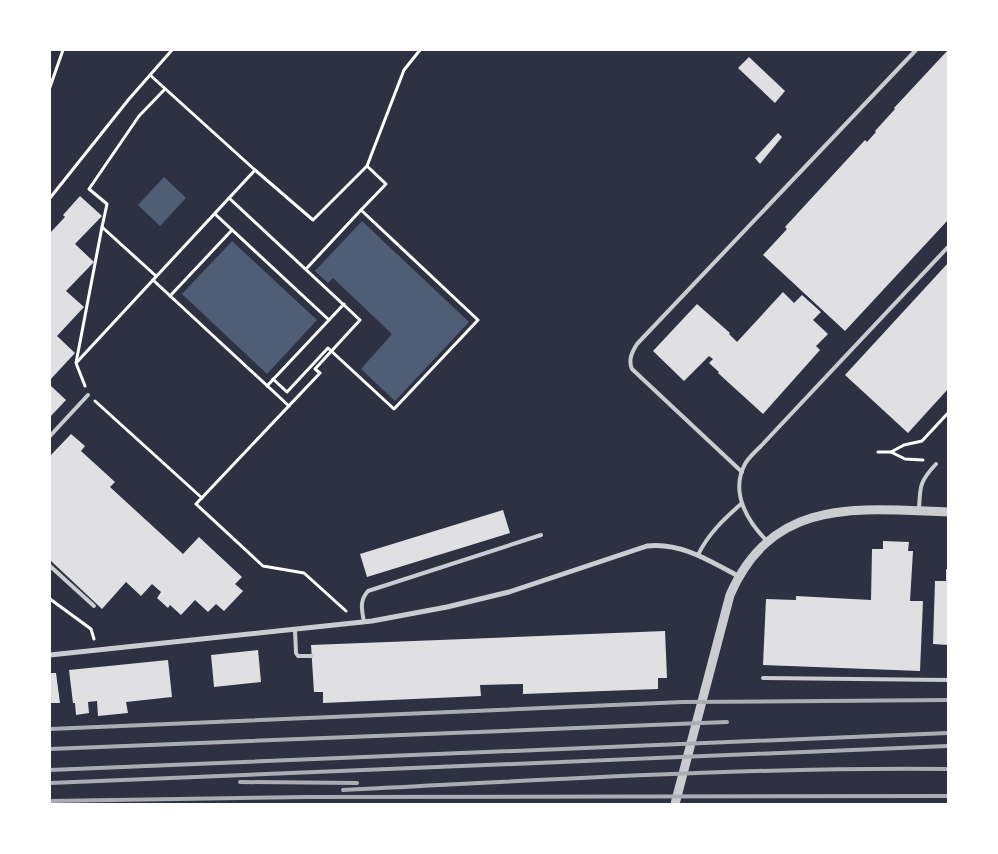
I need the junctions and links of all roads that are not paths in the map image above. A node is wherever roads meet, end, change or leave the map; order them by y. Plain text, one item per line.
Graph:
1 (916, 50) edge
2 (948, 247) edge
3 (88, 395) road end
4 (50, 436) edge
5 (936, 464) dead end
6 (742, 472) junction
7 (741, 504) junction
8 (919, 511) junction
9 (948, 512) edge
10 (541, 535) dead end
11 (768, 541) junction
12 (698, 555) junction
13 (50, 566) edge
14 (738, 576) junction
15 (94, 606) dead end
16 (364, 622) junction
17 (295, 630) junction
18 (50, 655) edge
19 (312, 656) dead end
20 (763, 678) dead end
21 (948, 680) edge
22 (675, 804) edge

1 - 6 lane
2 - 6 lane
3 - 4 lane
5 - 8 lane
6 - 7 lane
7 - 11 lane
7 - 12 lane
8 - 9 street
8 - 11 street
10 - 16 lane
11 - 14 street
12 - 14 street
12 - 16 street
13 - 15 lane
14 - 22 street
16 - 17 street
17 - 18 street
17 - 19 lane
20 - 21 lane

